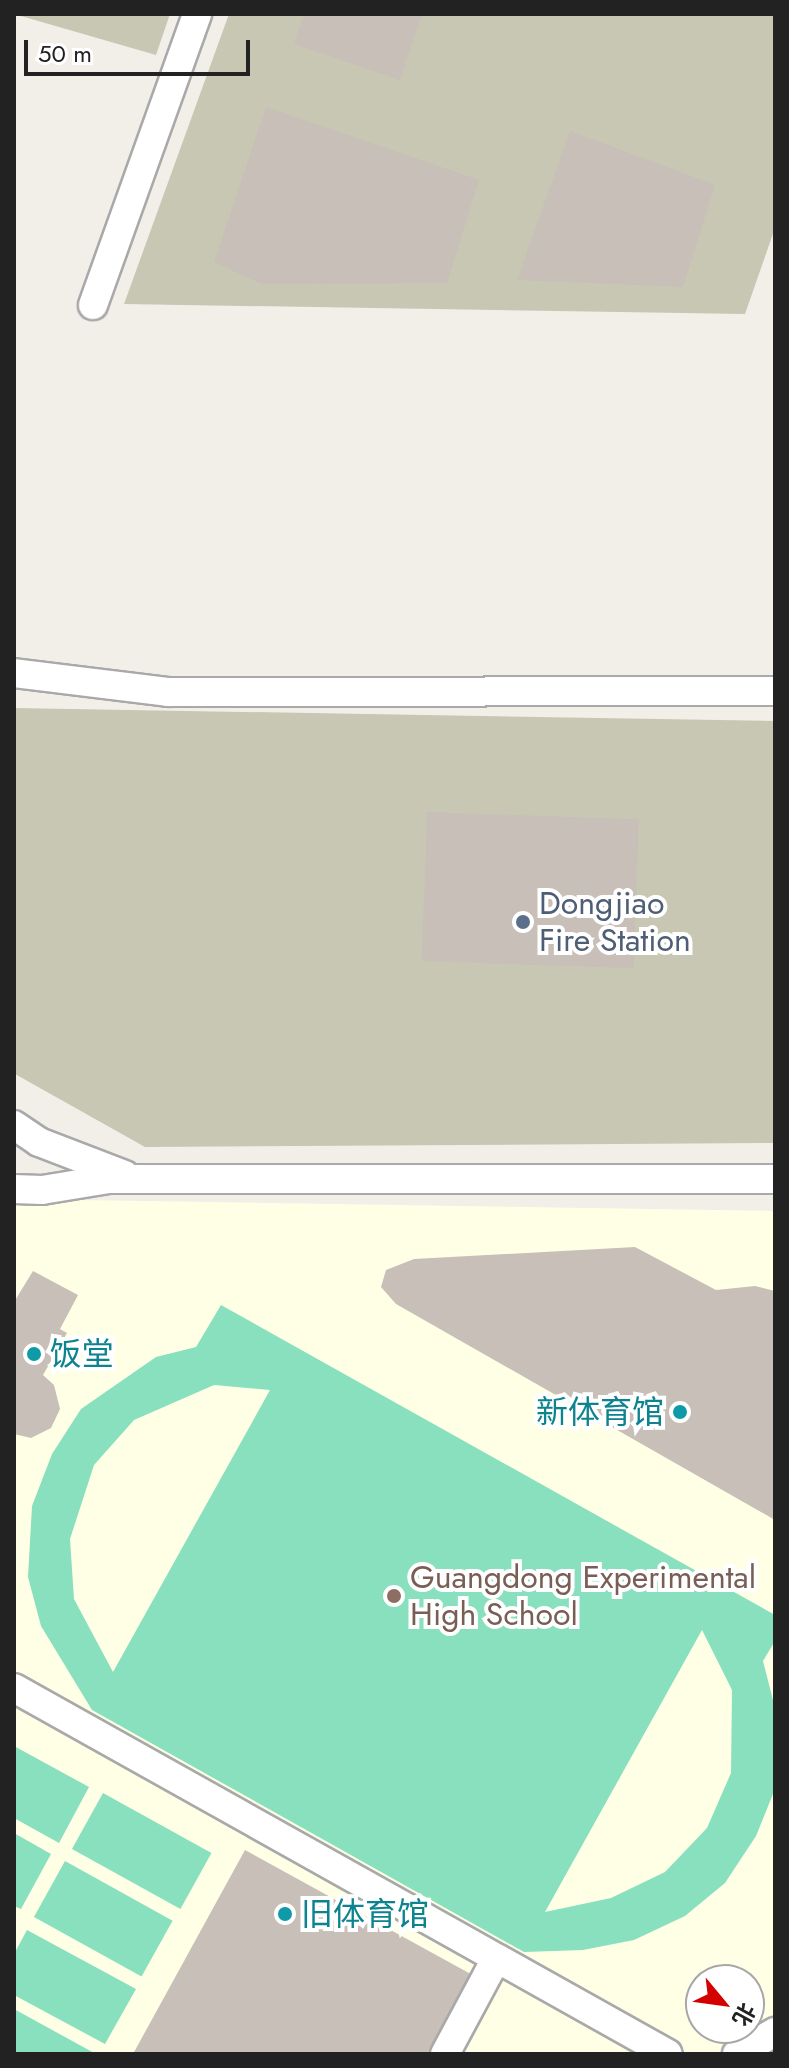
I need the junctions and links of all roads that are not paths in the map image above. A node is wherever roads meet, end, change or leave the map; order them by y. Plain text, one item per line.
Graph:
1 (197, 14) edge
2 (93, 305) dead end
3 (14, 673) edge
4 (775, 691) edge
5 (14, 1125) edge
6 (775, 1179) edge
7 (137, 1180) junction
8 (14, 1189) edge
9 (14, 1688) edge
10 (496, 1959) junction
11 (775, 2032) edge
12 (445, 2054) edge
13 (668, 2054) edge
14 (737, 2054) edge

1 - 2 street
3 - 4 street
5 - 7 street
6 - 7 street
7 - 8 street
9 - 10 street
10 - 12 street
10 - 13 street
11 - 14 street

